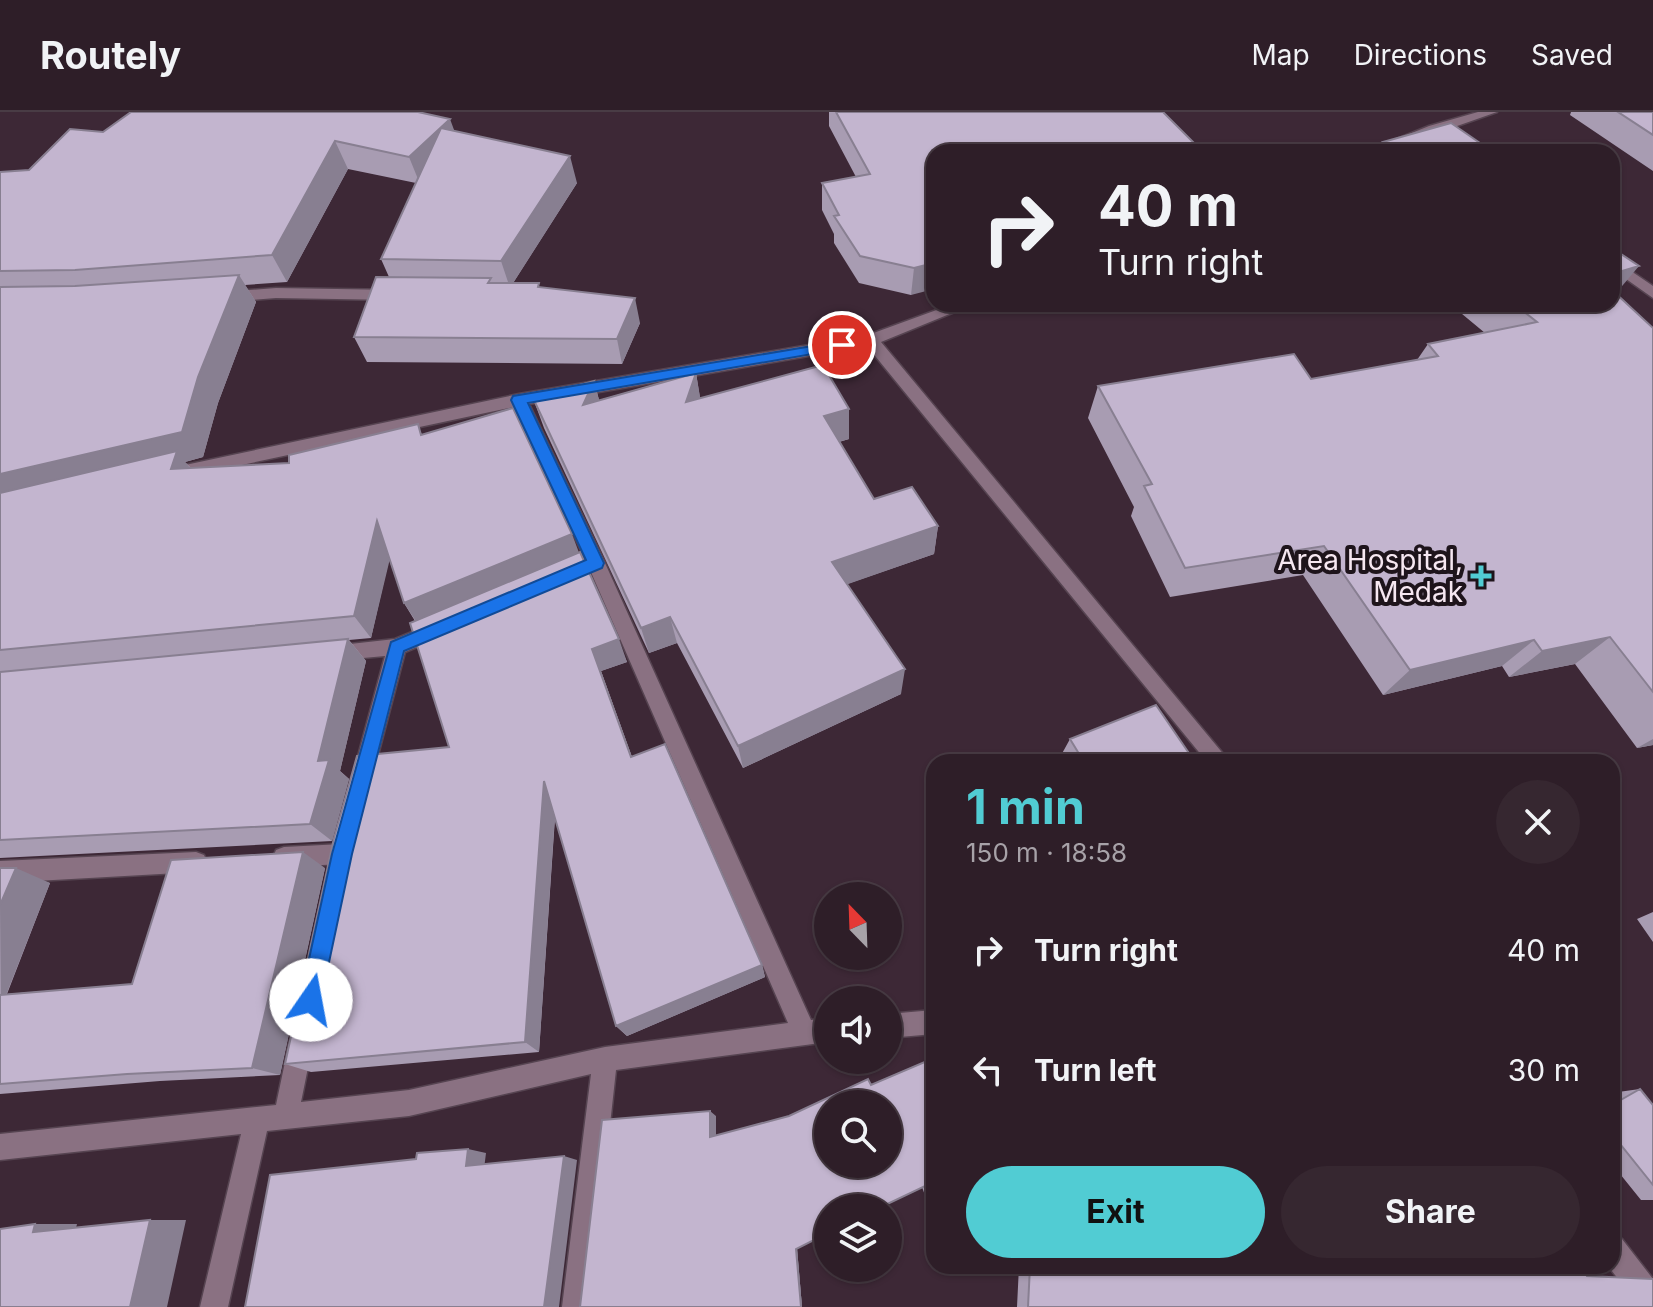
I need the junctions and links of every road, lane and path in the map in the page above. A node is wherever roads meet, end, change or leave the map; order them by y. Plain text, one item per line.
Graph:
1 (1491, 112) edge
2 (1398, 144) edge
3 (1620, 268) edge
4 (1653, 293) edge
5 (420, 295) edge
6 (201, 298) edge
7 (946, 312) edge
8 (871, 340) junction
9 (519, 400) junction
10 (160, 476) edge
11 (454, 623) edge
12 (397, 647) junction
13 (317, 654) edge
14 (1213, 754) edge
15 (353, 810) edge
16 (342, 854) edge
17 (264, 858) edge
18 (217, 861) edge
19 (0, 872) edge
20 (926, 1023) edge
21 (305, 1024) edge
22 (902, 1025) edge
23 (814, 1027) edge
24 (814, 1031) edge
25 (605, 1059) junction
26 (286, 1116) junction
27 (257, 1118) junction
28 (0, 1147) edge
29 (1620, 1259) edge
30 (1653, 1301) edge
31 (214, 1307) edge
32 (576, 1307) edge

1 - 2 street
3 - 4 street
5 - 6 street
7 - 8 street
8 - 9 street
8 - 14 street
9 - 10 street
9 - 23 street
11 - 12 street
12 - 13 street
12 - 15 street
16 - 17 street
18 - 19 street
20 - 22 street
21 - 26 street
24 - 25 street
25 - 26 street
25 - 32 street
26 - 27 street
27 - 28 street
27 - 31 street
29 - 30 street

